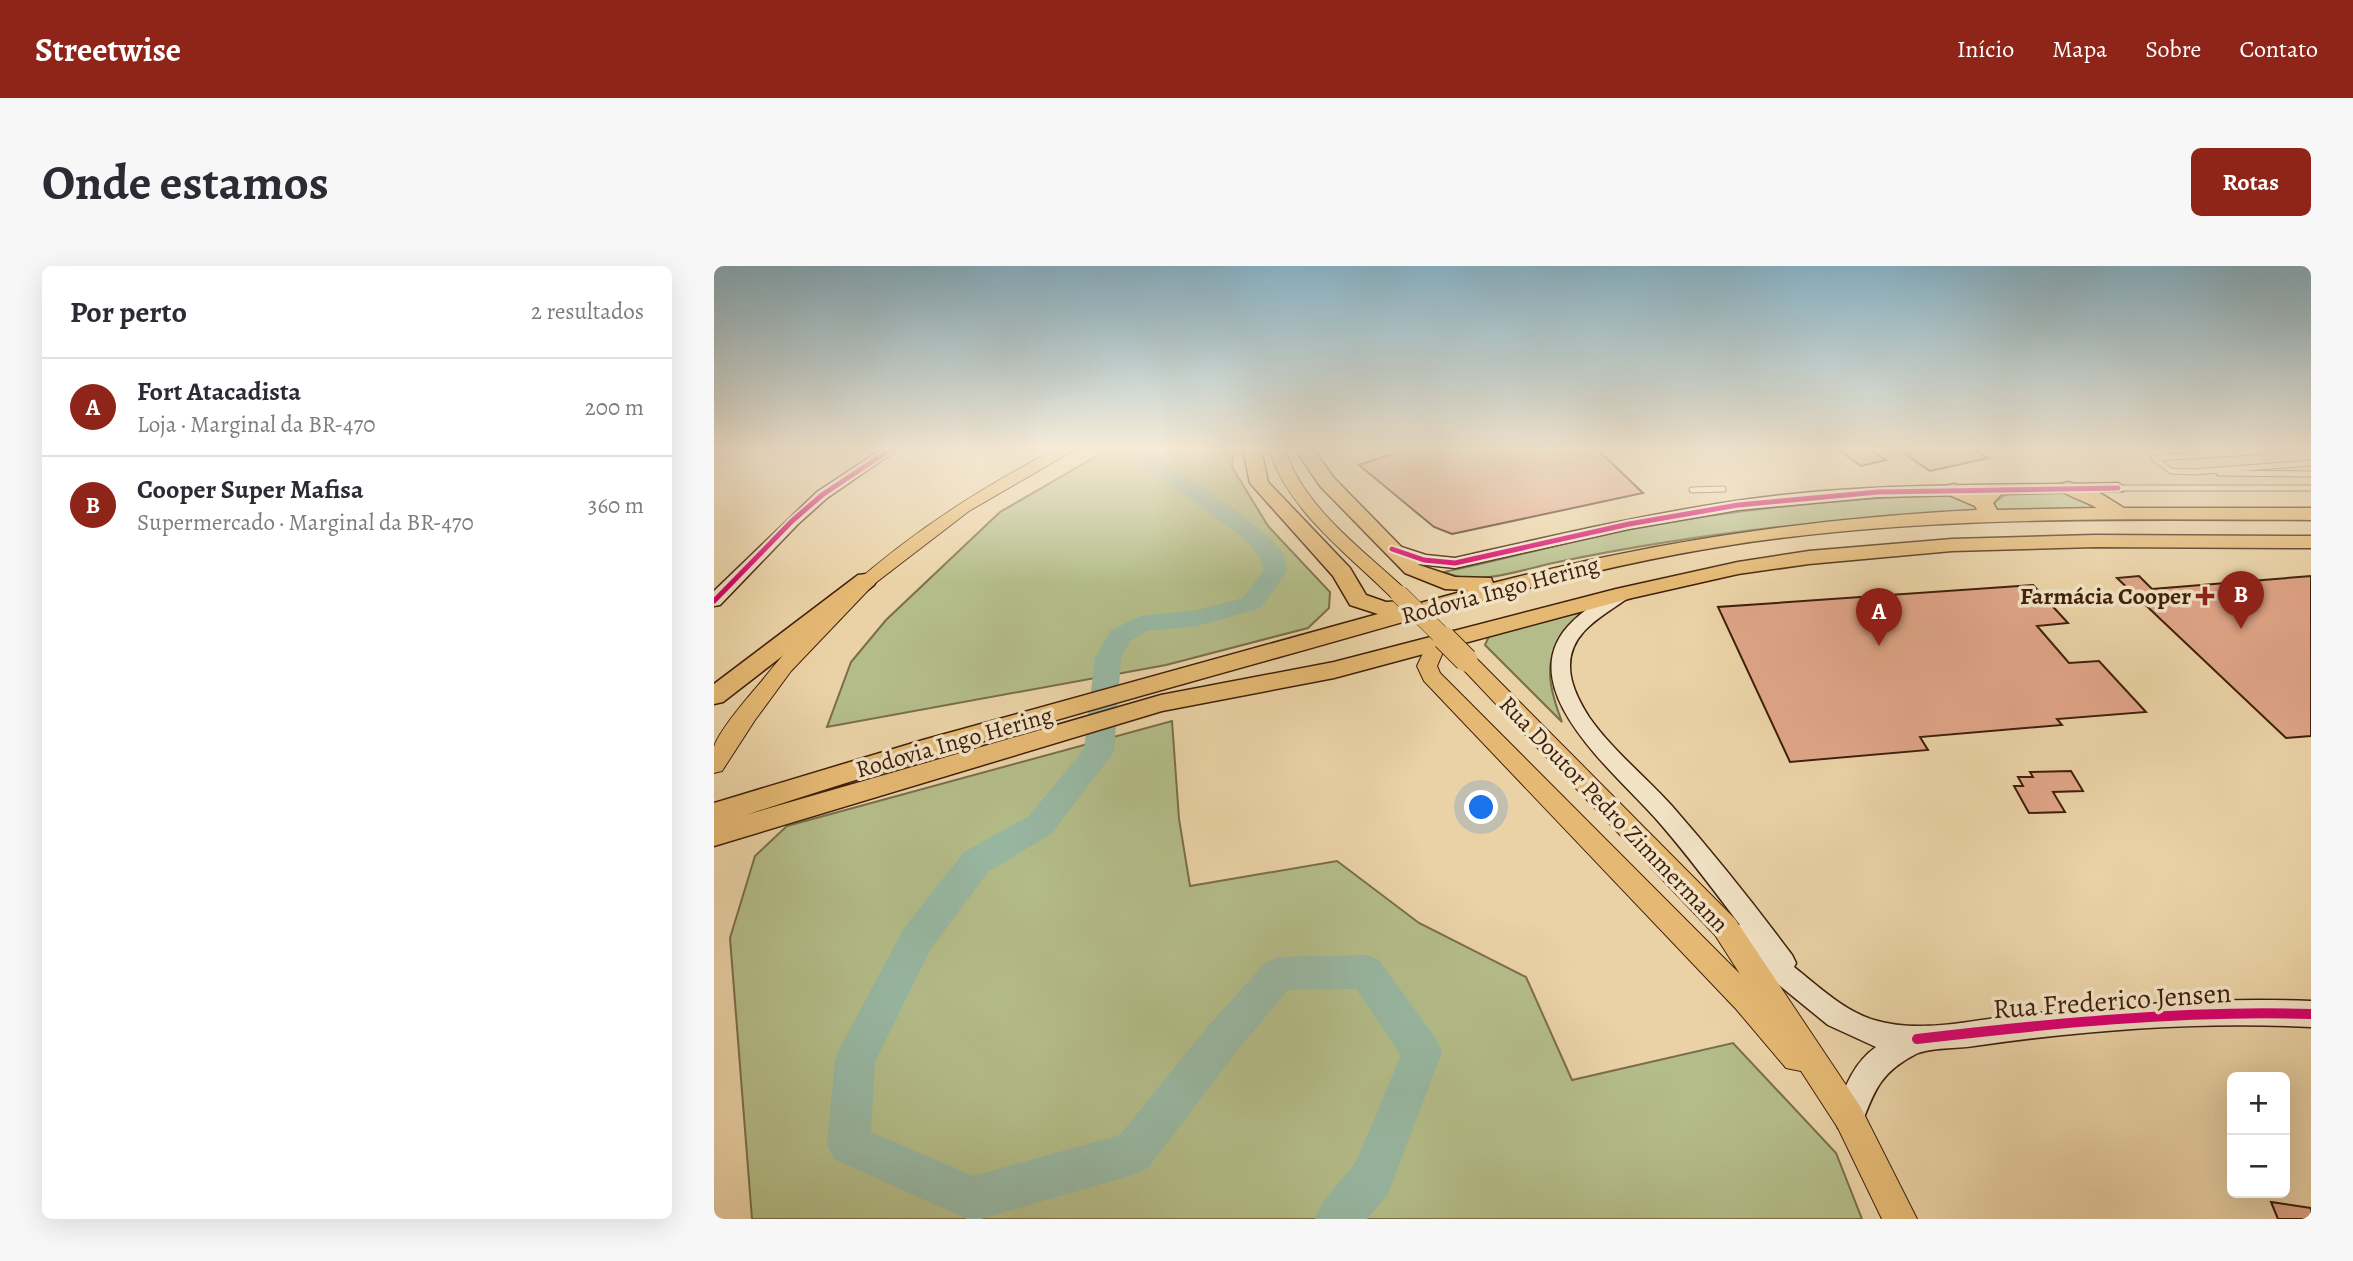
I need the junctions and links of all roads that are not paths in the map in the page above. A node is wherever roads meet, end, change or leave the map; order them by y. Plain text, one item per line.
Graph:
1 (827, 493) edge
2 (985, 493) edge
3 (1269, 493) edge
4 (1300, 493) edge
5 (1338, 493) edge
6 (1872, 493) edge
7 (1964, 493) edge
8 (2037, 493) edge
9 (2079, 493) edge
10 (2105, 493) edge
11 (1990, 502) junction
12 (2112, 508) junction
13 (2311, 514) edge
14 (2311, 542) edge
15 (1392, 549) junction
16 (1590, 566) junction
17 (866, 580) junction
18 (1399, 594) joint
19 (1622, 594) junction
20 (714, 601) edge
21 (1447, 603) junction
22 (1436, 645) junction
23 (1466, 660) joint
24 (1161, 693) junction
25 (714, 696) edge
26 (999, 739) junction
27 (714, 765) edge
28 (714, 814) edge
29 (714, 835) edge
30 (1725, 927) junction
31 (1801, 987) junction
32 (2311, 1014) edge
33 (1917, 1039) junction
34 (1849, 1117) junction
35 (1900, 1219) edge

1 - 20 street
2 - 17 main road
3 - 21 highway
4 - 18 main road, Rua Doutor Pedro Zimmermann
5 - 15 highway
6 - 15 street
7 - 11 highway
8 - 11 street
9 - 12 highway
10 - 12 highway
11 - 12 highway, Rodovia Ingo Hering
11 - 16 highway, Rodovia Ingo Hering
12 - 13 highway, Rodovia Ingo Hering
14 - 19 highway
15 - 16 highway
16 - 21 highway, Rodovia Ingo Hering
17 - 25 highway
17 - 27 main road
18 - 23 main road, Rua Doutor Pedro Zimmermann, bridge
19 - 22 highway
19 - 31 street
21 - 24 highway, Rodovia Ingo Hering
22 - 24 highway
22 - 34 main road
23 - 30 main road, Rua Doutor Pedro Zimmermann
24 - 26 highway, Rodovia Ingo Hering
26 - 28 highway, Rodovia Ingo Hering
26 - 29 highway, Rodovia Ingo Hering
30 - 31 street, Rua Frederico Jensen
30 - 34 main road, Rua Doutor Pedro Zimmermann
31 - 33 street, Rua Frederico Jensen
32 - 33 street, Rua Frederico Jensen
33 - 34 street, Rua Frederico Jensen
34 - 35 main road, Rua Doutor Pedro Zimmermann

